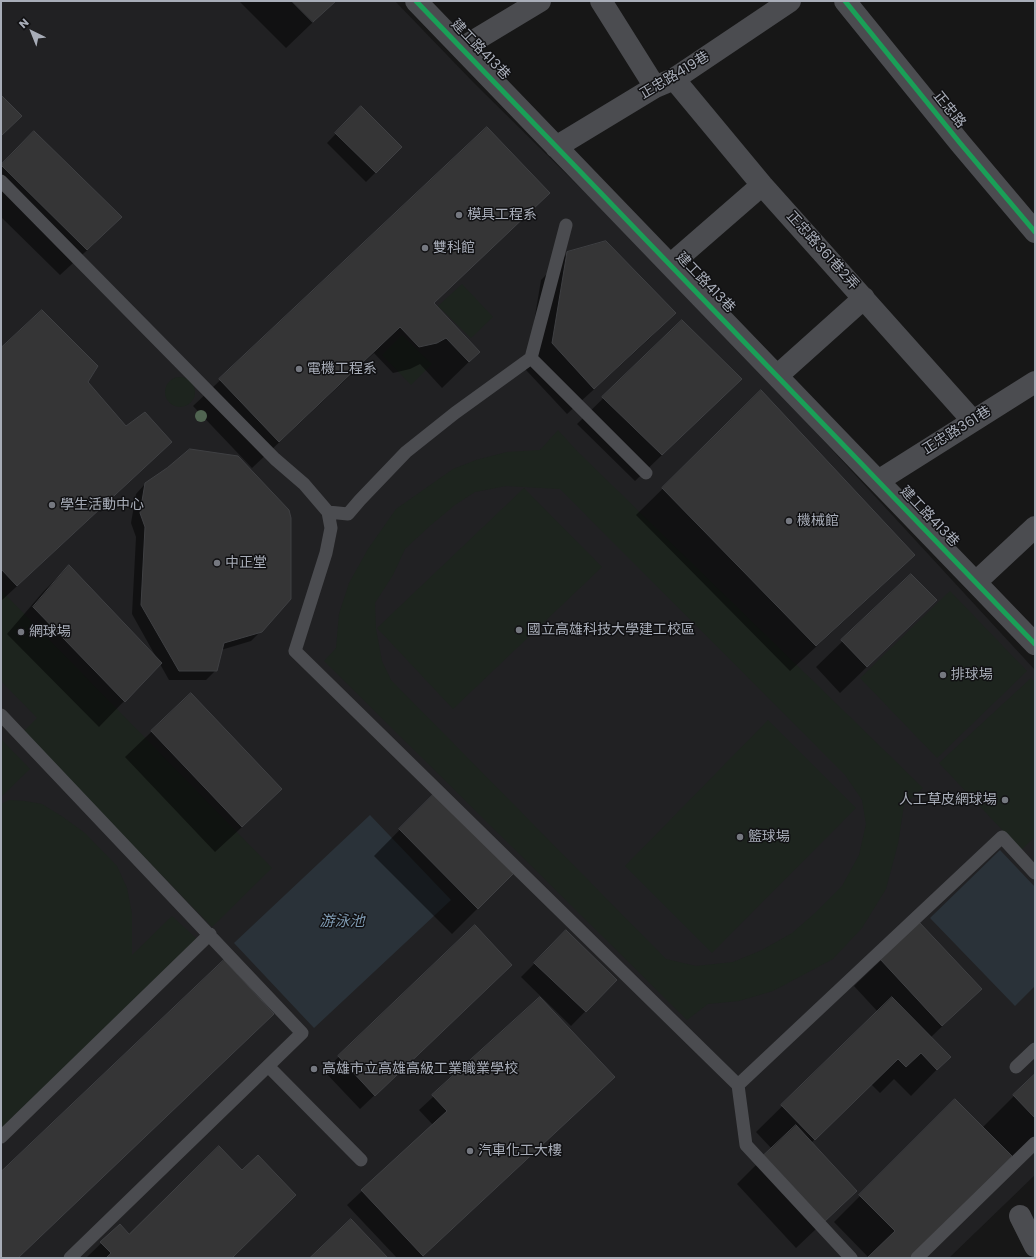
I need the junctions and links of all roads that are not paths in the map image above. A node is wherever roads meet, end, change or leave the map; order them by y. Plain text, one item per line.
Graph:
1 (416, 1) edge
2 (540, 1) edge
3 (601, 1) edge
4 (790, 1) edge
5 (851, 3) edge
6 (462, 48) junction
7 (665, 83) junction
8 (556, 147) junction
9 (1, 181) edge
10 (762, 185) junction
11 (566, 225) dead end
12 (1035, 232) edge
13 (670, 265) junction
14 (864, 298) junction
15 (531, 358) junction
16 (777, 376) junction
17 (1035, 382) edge
18 (973, 421) junction
19 (646, 473) dead end
20 (878, 481) junction
21 (328, 512) junction
22 (1035, 527) edge
23 (976, 582) junction
24 (1035, 644) edge
25 (1, 715) edge
26 (1035, 873) edge
27 (210, 934) junction
28 (1035, 1049) edge
29 (268, 1066) junction
30 (1016, 1067) dead end
31 (738, 1085) junction
32 (1, 1137) edge
33 (1035, 1143) edge
34 (361, 1160) dead end
35 (1020, 1216) dead end
36 (1035, 1246) edge
37 (70, 1258) edge
38 (851, 1258) edge
39 (917, 1258) edge

1 - 6 street, 建工路413巷
2 - 6 street
3 - 7 street, 正忠路361巷2弄
4 - 7 street, 正忠路419巷
5 - 12 street, 正忠路
6 - 8 street, 建工路413巷
7 - 8 street, 正忠路419巷
7 - 10 street, 正忠路361巷2弄
8 - 13 street, 建工路413巷
9 - 21 lane
10 - 13 street
10 - 14 street, 正忠路361巷2弄
11 - 15 lane
13 - 16 street, 建工路413巷
14 - 16 street
14 - 18 street, 正忠路361巷2弄
15 - 19 lane
15 - 21 lane
16 - 20 street, 建工路413巷
17 - 18 street, 正忠路361巷
18 - 20 street, 正忠路361巷
20 - 23 street, 建工路413巷
21 - 31 lane
22 - 23 street
23 - 24 street, 建工路413巷
25 - 27 lane
26 - 31 lane
27 - 29 lane
27 - 32 lane
28 - 30 lane
29 - 34 lane
29 - 37 lane
31 - 38 lane
33 - 39 lane
35 - 36 street

